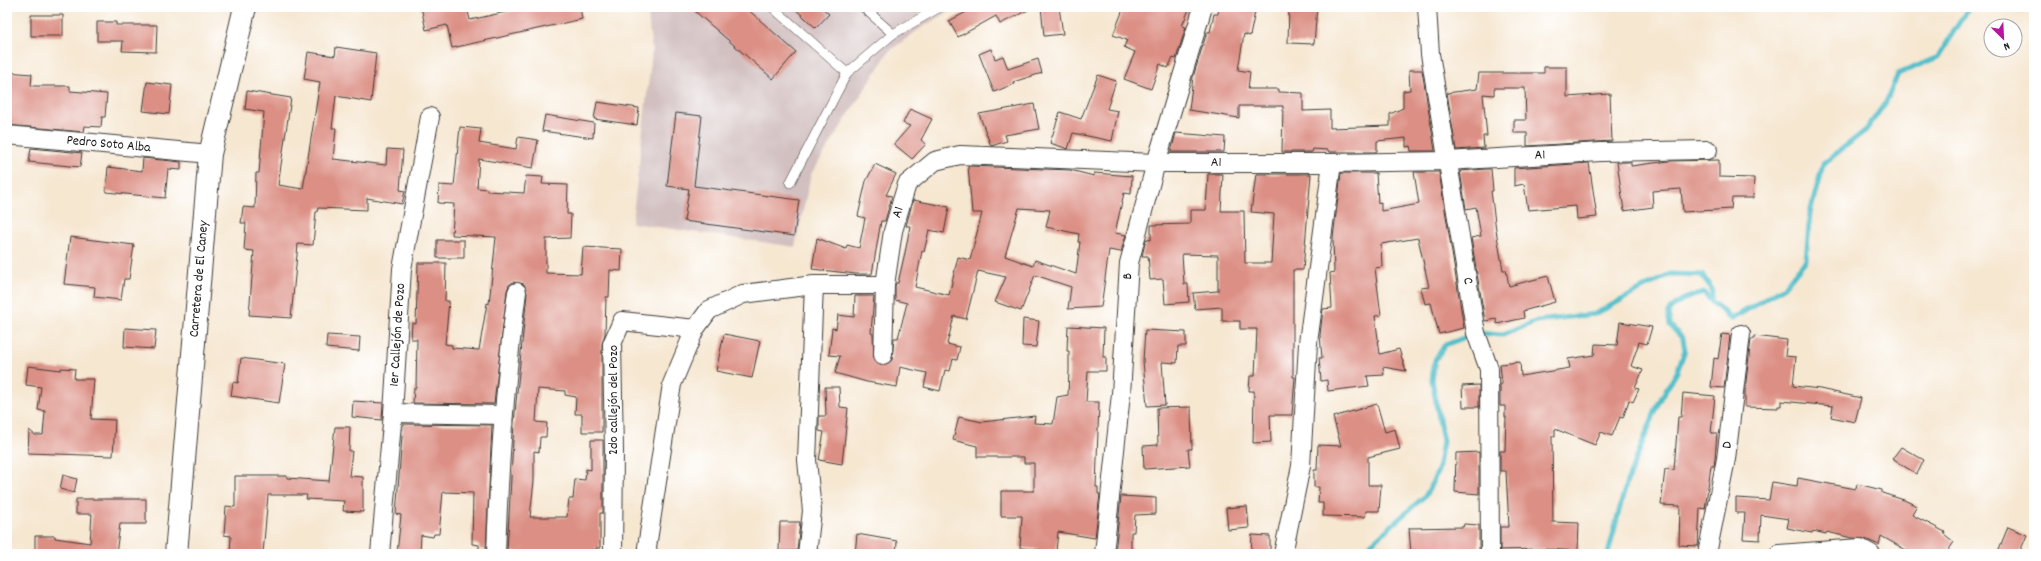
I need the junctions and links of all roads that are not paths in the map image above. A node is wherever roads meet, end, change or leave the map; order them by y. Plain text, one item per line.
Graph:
1 (245, 7) edge
2 (772, 7) edge
3 (863, 7) edge
4 (940, 7) edge
5 (1204, 7) edge
6 (1427, 7) edge
7 (893, 34) junction
8 (846, 73) junction
9 (430, 117) dead end
10 (7, 135) edge
11 (1708, 150) dead end
12 (210, 154) junction
13 (1447, 161) junction
14 (1332, 162) junction
15 (1156, 163) junction
16 (790, 183) dead end
17 (814, 285) junction
18 (885, 285) junction
19 (517, 292) dead end
20 (695, 329) junction
21 (1741, 334) dead end
22 (883, 355) dead end
23 (394, 413) junction
24 (503, 415) junction
25 (176, 554) edge
26 (380, 554) edge
27 (496, 554) edge
28 (613, 554) edge
29 (648, 554) edge
30 (807, 554) edge
31 (1104, 554) edge
32 (1283, 554) edge
33 (1490, 554) edge
34 (1707, 554) edge
35 (1779, 554) edge
36 (1871, 554) edge

1 - 12 main road, Carretera de El Caney
2 - 8 lane
3 - 7 lane
4 - 7 lane
5 - 15 street, B
6 - 13 street, C
7 - 8 lane
8 - 16 lane
9 - 23 street, 1er Callejón de Pozo
10 - 12 street, Pedro Soto Alba
11 - 13 street, A1
12 - 25 main road, Carretera de El Caney
13 - 14 street, A1
13 - 33 street, C
14 - 15 street, A1
14 - 32 street
15 - 18 street, A1
15 - 31 street, B
17 - 18 street
17 - 20 street
17 - 30 street
18 - 22 street, A1
19 - 24 street
20 - 28 street, 2do callejón del Pozo
20 - 29 street
21 - 34 street, D
23 - 24 street
23 - 26 street, 1er Callejón de Pozo
24 - 27 street
35 - 36 street

